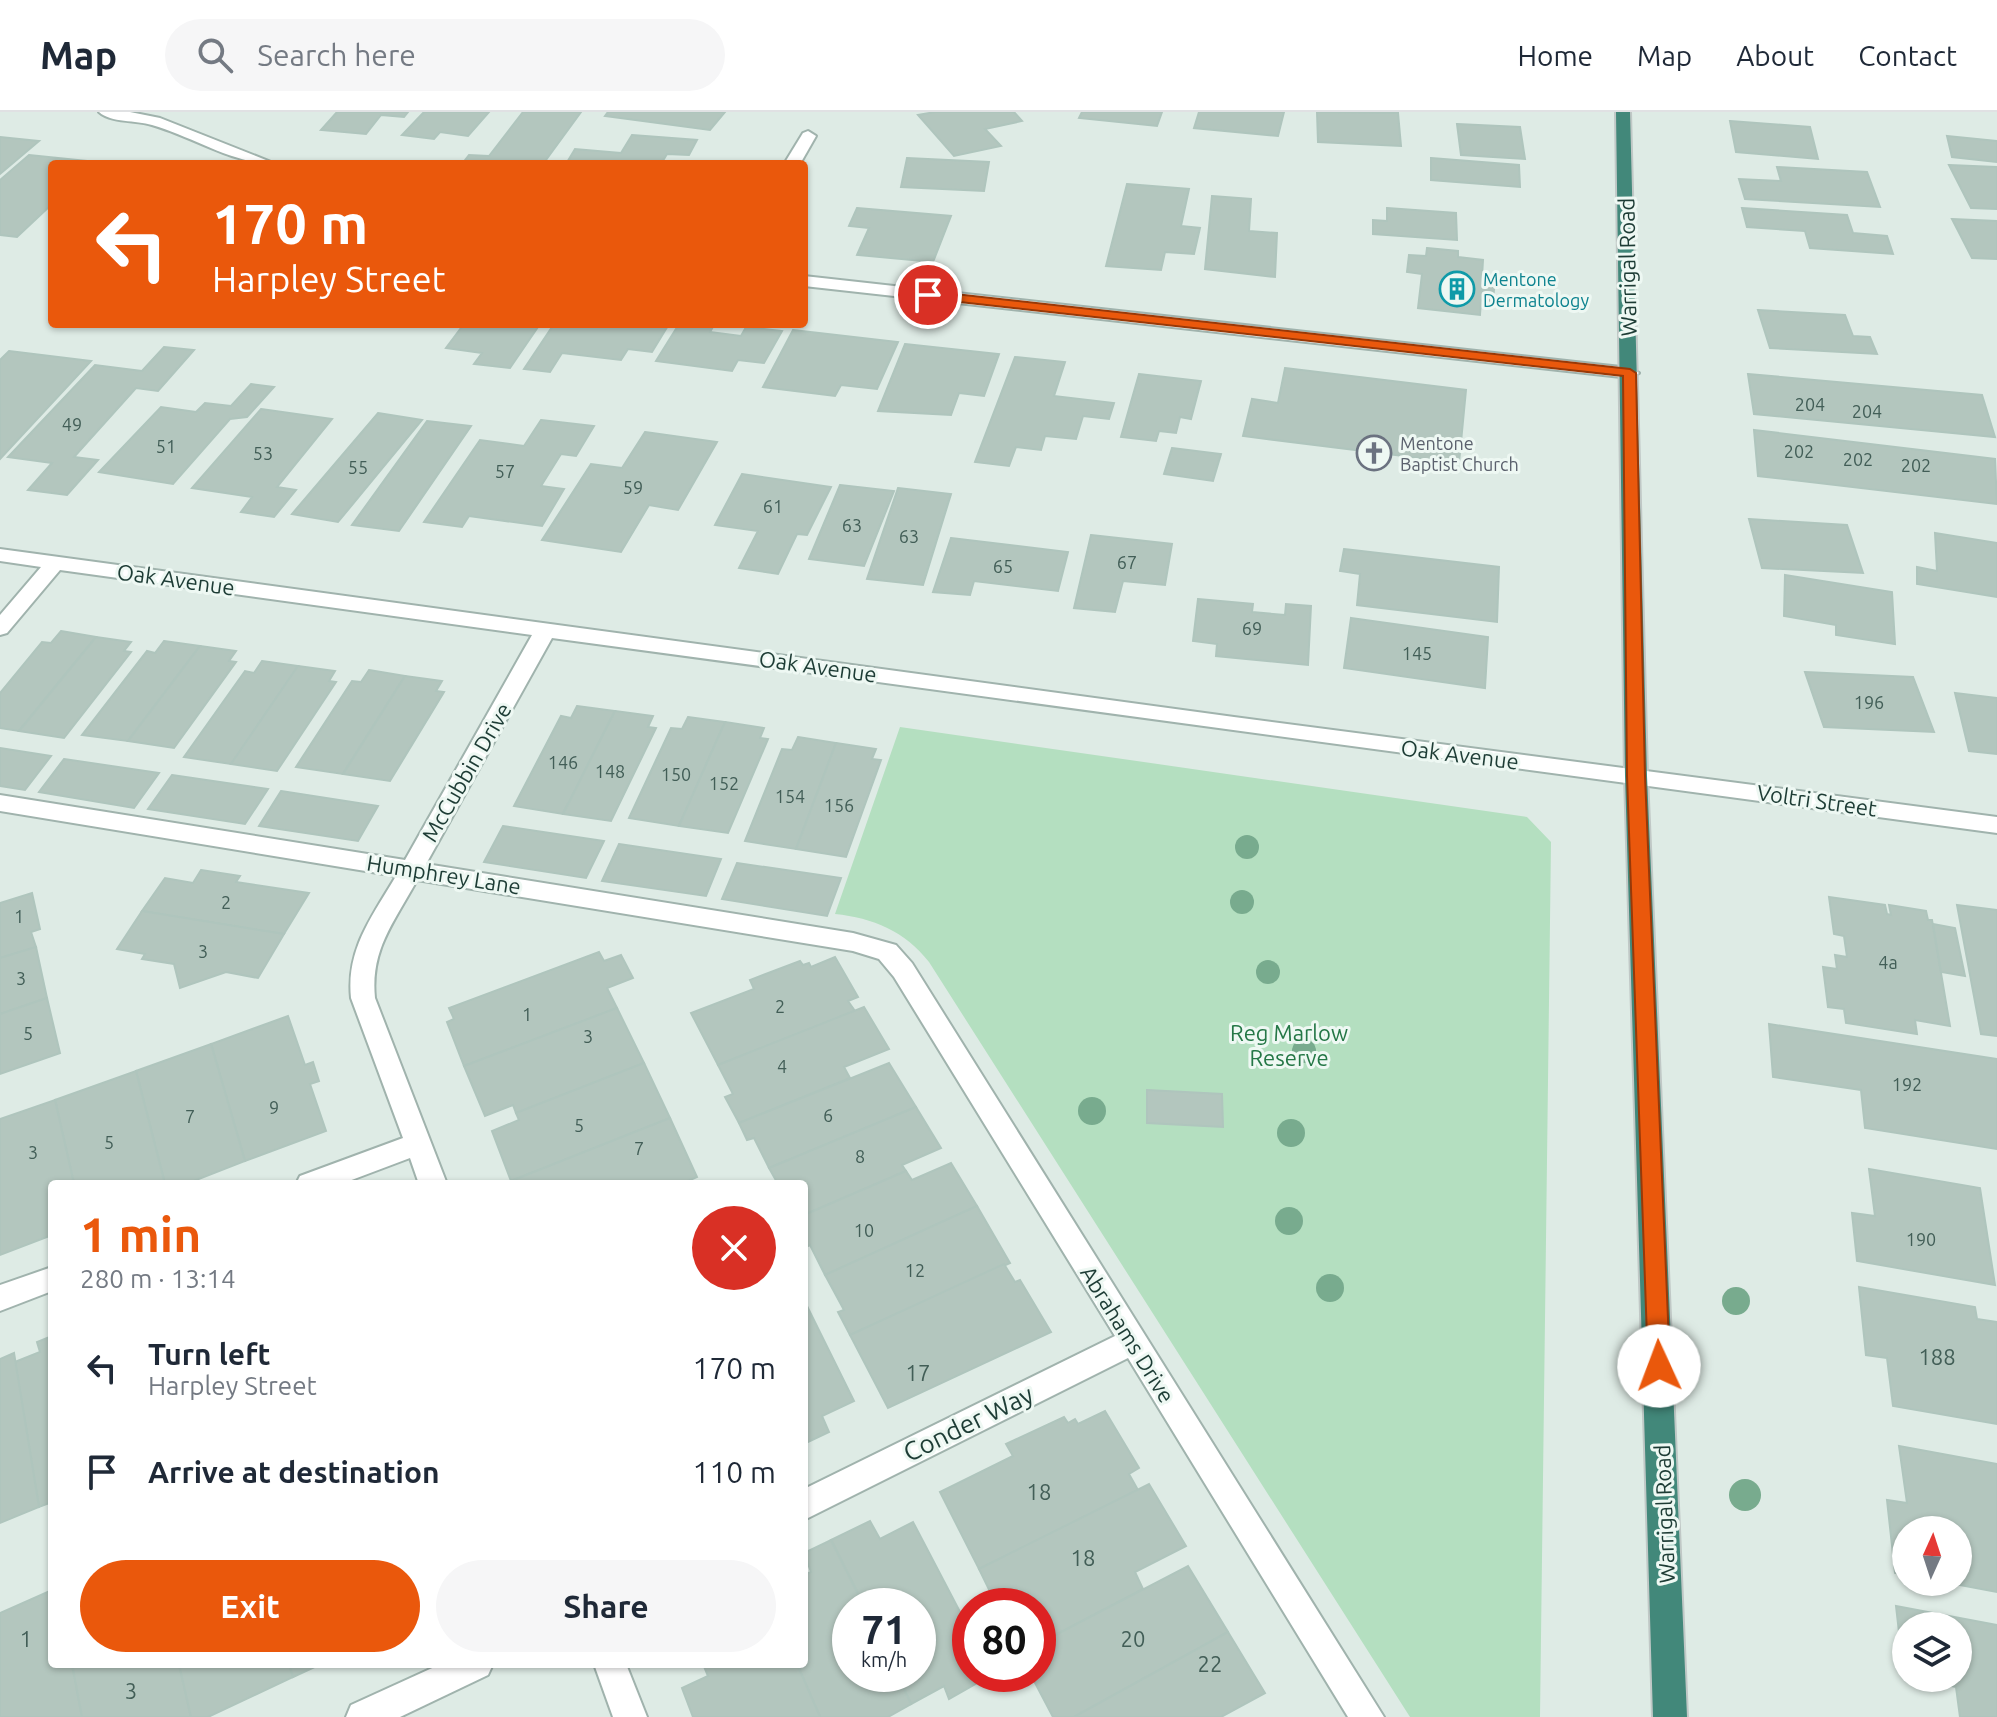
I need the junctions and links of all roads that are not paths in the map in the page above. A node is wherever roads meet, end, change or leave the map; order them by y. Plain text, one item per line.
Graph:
1 (106, 112) edge
2 (1623, 112) edge
3 (808, 136) dead end
4 (257, 160) edge
5 (794, 160) edge
6 (808, 281) edge
7 (1630, 373) junction
8 (0, 555) edge
9 (55, 563) junction
10 (0, 628) edge
11 (546, 629) junction
12 (1636, 776) junction
13 (0, 803) edge
14 (1997, 825) edge
15 (411, 869) junction
16 (887, 952) joint
17 (418, 1144) junction
18 (321, 1180) edge
19 (432, 1180) edge
20 (48, 1280) edge
21 (0, 1298) edge
22 (1132, 1342) junction
23 (808, 1503) edge
24 (468, 1668) edge
25 (612, 1668) edge
26 (363, 1717) edge
27 (630, 1717) edge
28 (1367, 1717) edge
29 (1670, 1717) edge

1 - 4 street
2 - 7 highway, Warrigal Road
3 - 5 street
6 - 7 street
7 - 12 highway, Warrigal Road
8 - 9 street, Oak Avenue
9 - 10 street
9 - 11 street, Oak Avenue
11 - 12 street, Oak Avenue
11 - 15 street, McCubbin Drive
12 - 14 street, Voltri Street
12 - 29 highway, Warrigal Road
13 - 15 street, Humphrey Lane
15 - 16 street, Humphrey Lane
15 - 17 street, McCubbin Drive
16 - 22 street, Abrahams Drive
17 - 18 street
17 - 19 street, McCubbin Drive
20 - 21 street
22 - 23 street, Conder Way
22 - 28 street, Abrahams Drive
24 - 26 street
25 - 27 street

